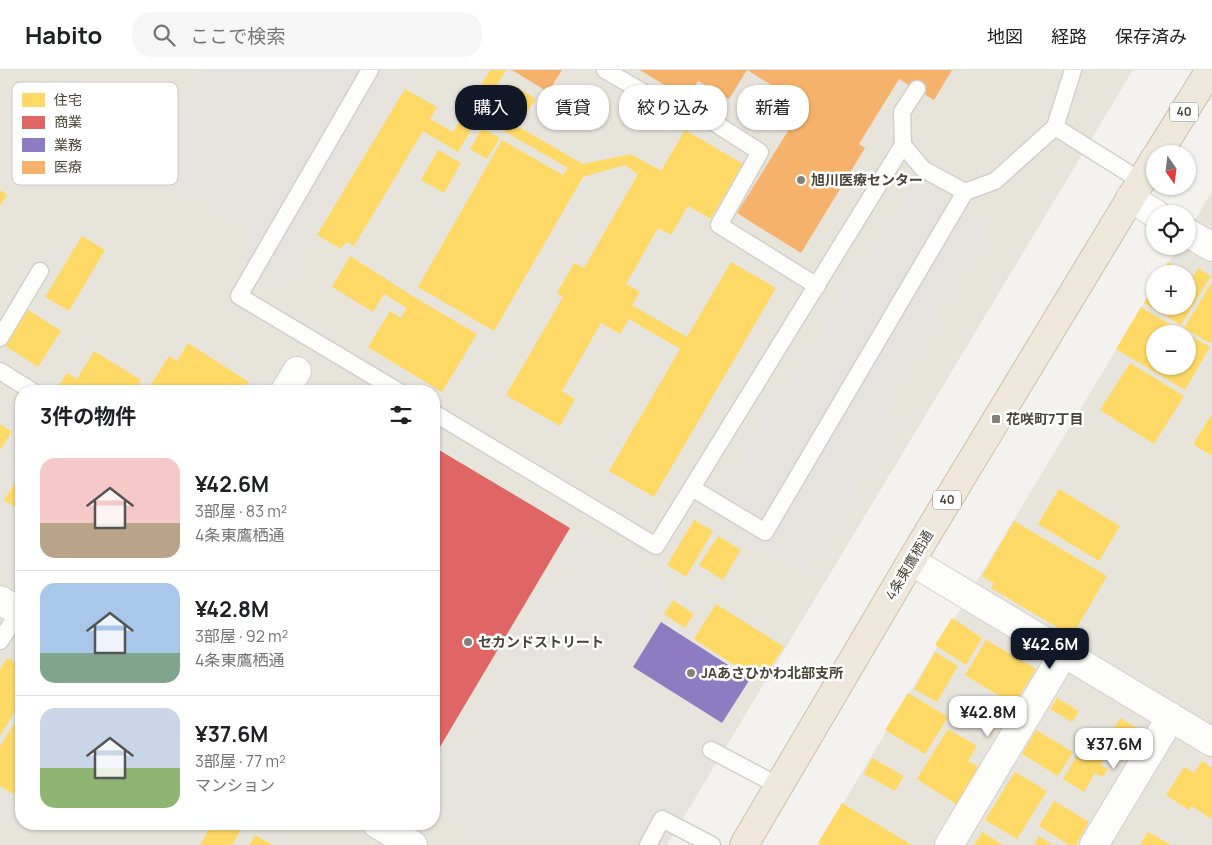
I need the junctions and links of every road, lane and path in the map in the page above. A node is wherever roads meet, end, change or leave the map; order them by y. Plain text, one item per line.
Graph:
1 (370, 70) edge
2 (605, 70) edge
3 (1073, 70) edge
4 (1210, 70) edge
5 (917, 90) dead end
6 (1055, 127) junction
7 (903, 145) junction
8 (1164, 145) edge
9 (1146, 173) edge
10 (1136, 189) junction
11 (965, 192) junction
12 (1149, 205) edge
13 (1196, 238) edge
14 (1212, 248) edge
15 (40, 271) dead end
16 (817, 286) junction
17 (0, 338) edge
18 (0, 371) edge
19 (22, 385) edge
20 (388, 385) edge
21 (440, 417) edge
22 (692, 488) junction
23 (911, 561) junction
24 (13, 608) edge
25 (0, 641) edge
26 (1064, 653) junction
27 (1170, 717) junction
28 (1212, 742) edge
29 (711, 750) dead end
30 (779, 786) junction
31 (387, 830) edge
32 (413, 845) edge
33 (648, 845) edge
34 (712, 845) edge
35 (744, 845) edge
36 (949, 845) edge
37 (1094, 845) edge

1 - 20 lane
2 - 16 lane
3 - 6 lane
4 - 8 highway, 40
5 - 7 lane
6 - 10 lane
6 - 11 lane
7 - 11 lane
7 - 16 lane
9 - 10 highway, 4条東鷹栖通 / 40
10 - 12 street
10 - 23 highway, 4条東鷹栖通 / 40
11 - 22 lane
13 - 14 street
15 - 17 lane
16 - 22 lane
18 - 19 lane
21 - 22 lane
23 - 26 street
23 - 30 highway, 4条東鷹栖通 / 40
24 - 25 lane
26 - 27 street
26 - 36 street
27 - 28 street
27 - 37 street
29 - 30 lane
30 - 35 highway, 4条東鷹栖通 / 40
31 - 32 street
33 - 34 lane

